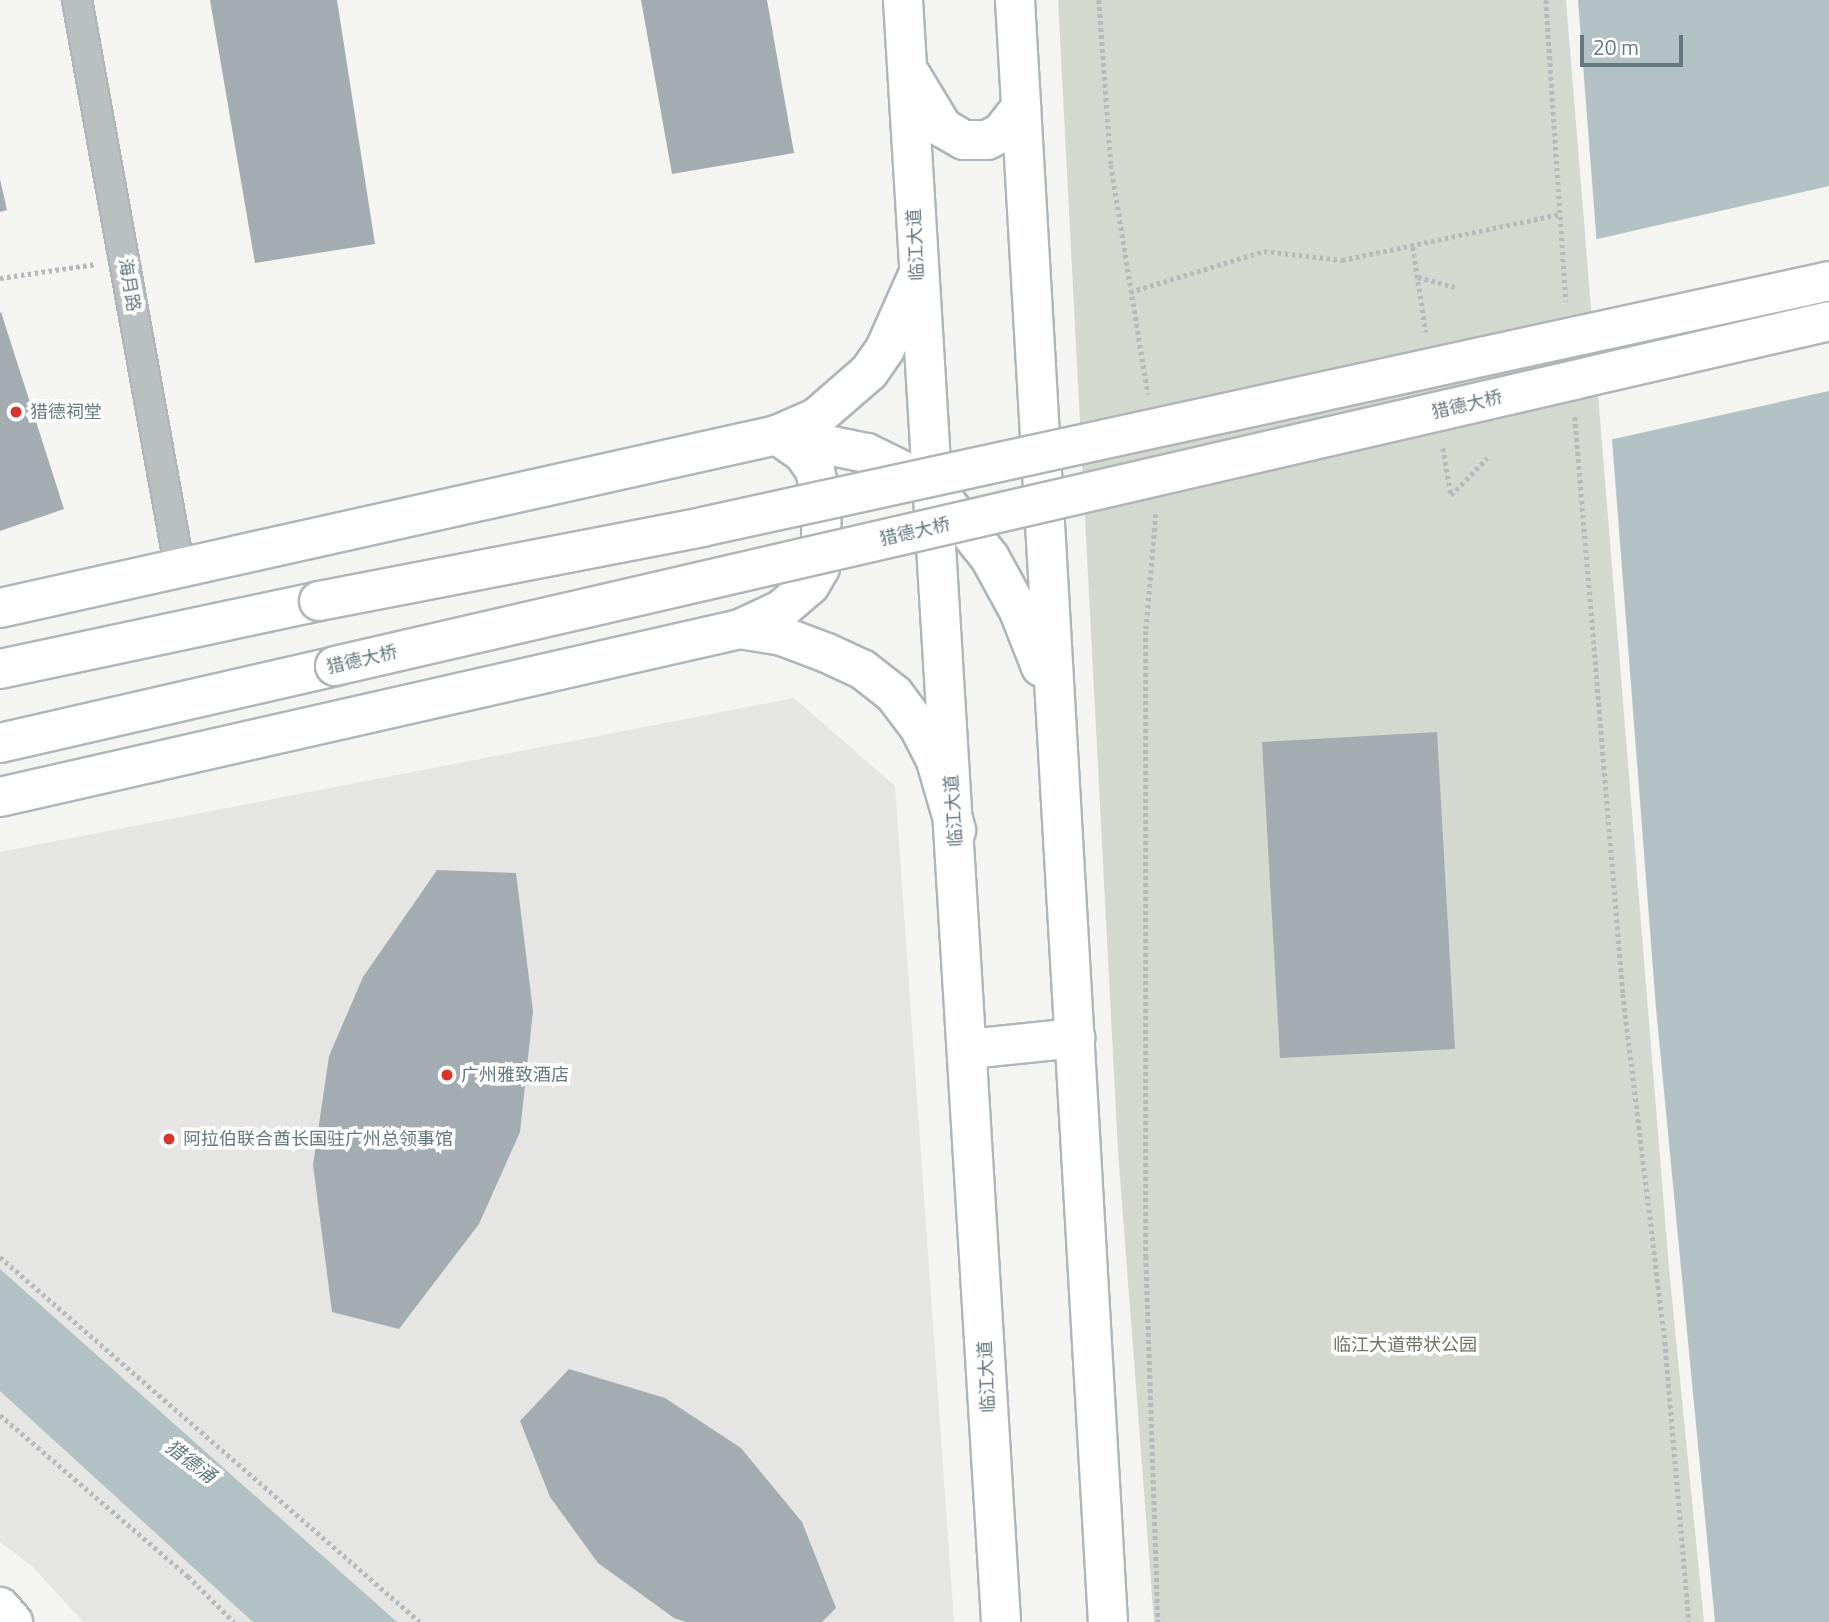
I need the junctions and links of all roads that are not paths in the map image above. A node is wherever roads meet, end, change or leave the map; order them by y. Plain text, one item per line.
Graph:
1 (77, 0) edge
2 (904, 0) edge
3 (1015, 0) edge
4 (907, 67) junction
5 (1021, 107) junction
6 (917, 277) junction
7 (1829, 281) edge
8 (1829, 321) edge
9 (777, 435) junction
10 (932, 485) junction
11 (180, 570) junction
12 (0, 608) edge
13 (740, 629) junction
14 (0, 668) edge
15 (1053, 699) junction
16 (0, 743) edge
17 (0, 797) edge
18 (956, 830) junction
19 (1075, 1038) junction
20 (969, 1049) junction
21 (0, 1607) edge
22 (13, 1622) edge
23 (1001, 1622) edge
24 (1108, 1622) edge

1 - 11 street, 海月路
2 - 4 main road, 临江大道
3 - 5 main road
4 - 5 main road
4 - 6 main road, 临江大道
5 - 15 main road
6 - 9 main road
6 - 10 main road, 临江大道
7 - 14 main road, bridge
8 - 16 main road, 猎德大桥, bridge
9 - 10 main road
9 - 11 main road
9 - 13 main road
10 - 15 main road
10 - 18 main road, 临江大道
11 - 12 main road
13 - 17 main road
13 - 18 main road
15 - 19 main road
18 - 20 main road, 临江大道
19 - 20 main road
19 - 24 main road
20 - 23 main road, 临江大道
21 - 22 main road

